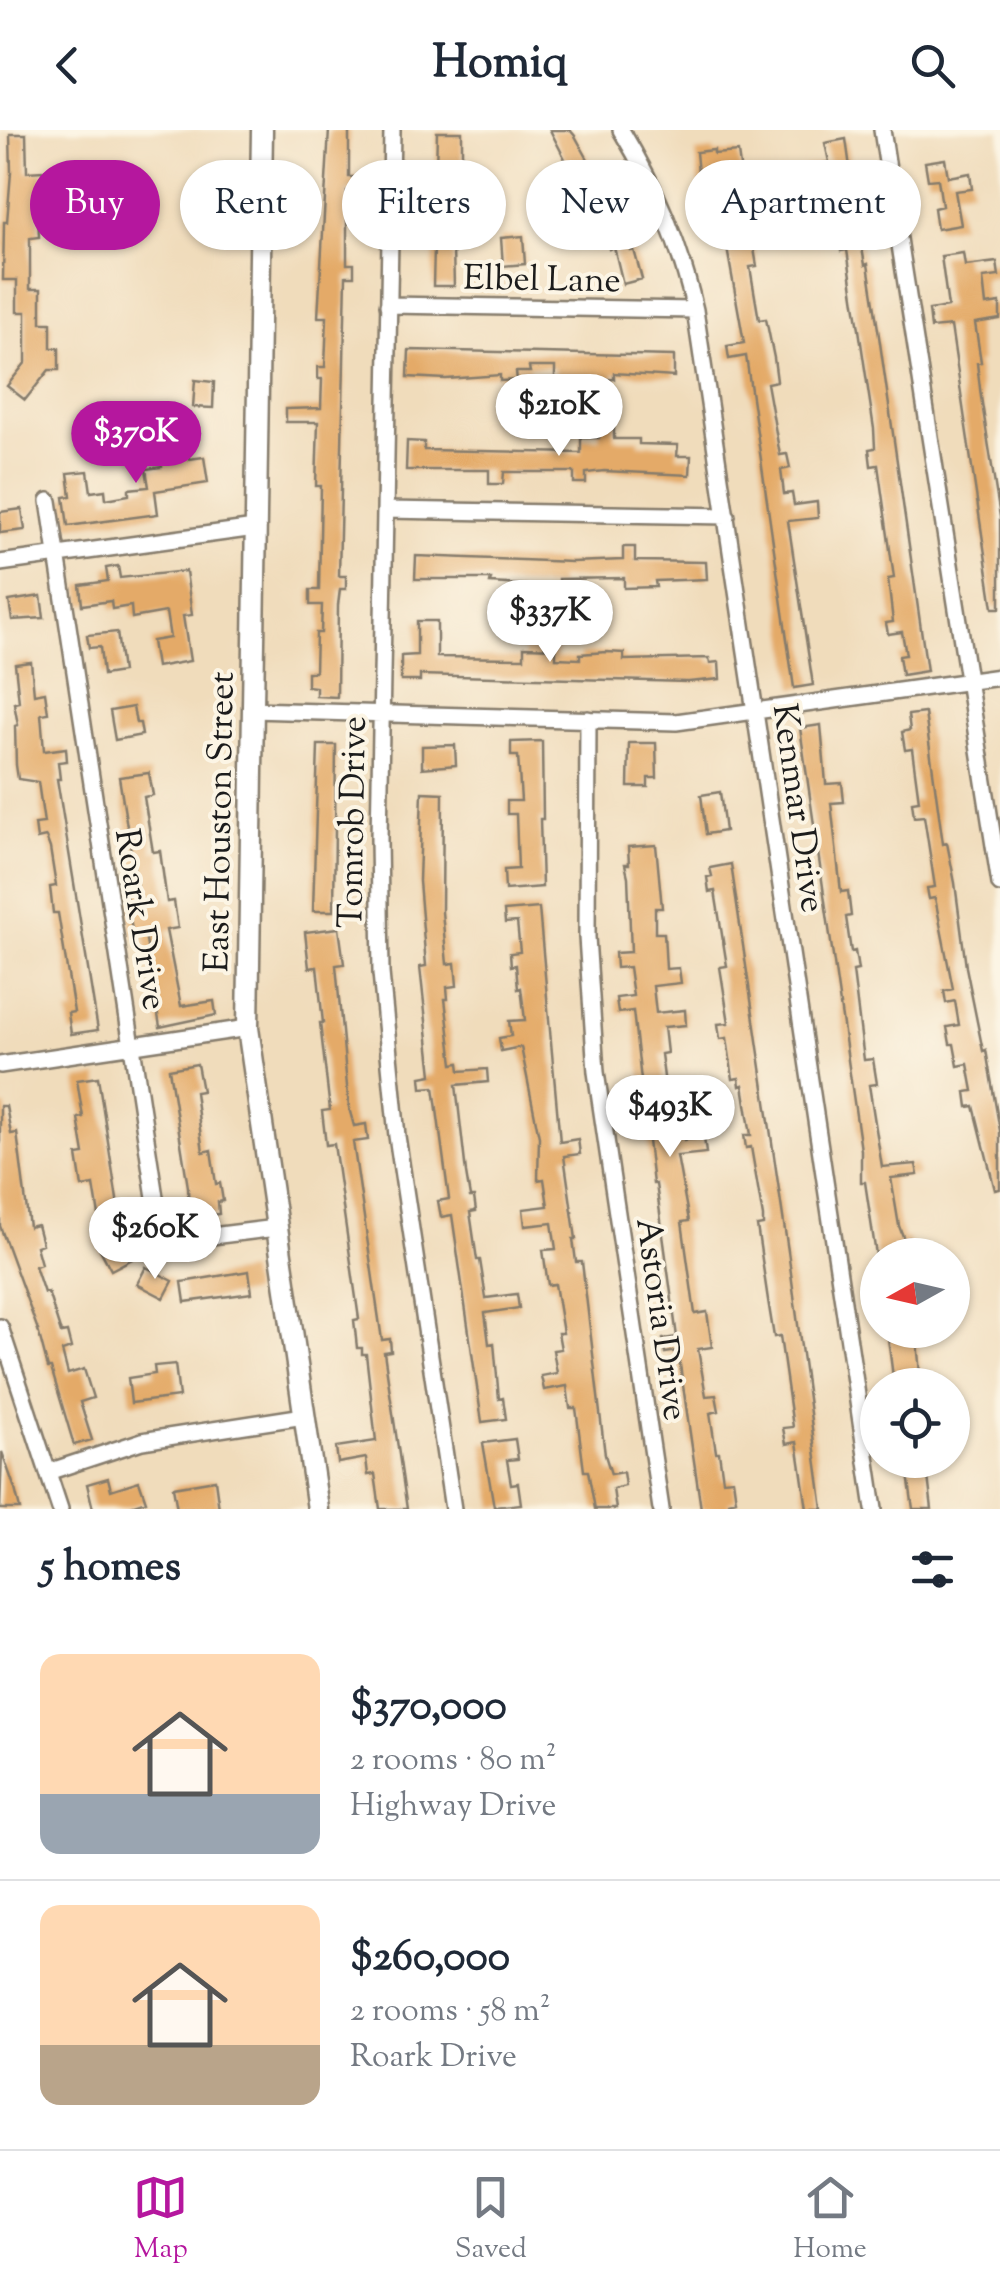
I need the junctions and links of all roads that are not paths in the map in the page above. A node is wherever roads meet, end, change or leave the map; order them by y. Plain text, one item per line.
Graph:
1 (262, 130) edge
2 (392, 130) edge
3 (621, 130) edge
4 (882, 130) edge
5 (388, 305) junction
6 (695, 310) junction
7 (48, 501) dead end
8 (386, 510) junction
9 (727, 516) junction
10 (255, 528) junction
11 (56, 555) junction
12 (0, 563) edge
13 (1000, 677) edge
14 (968, 682) junction
15 (251, 710) junction
16 (382, 712) junction
17 (755, 712) junction
18 (588, 718) junction
19 (1000, 884) edge
20 (248, 1028) junction
21 (131, 1044) junction
22 (0, 1065) edge
23 (276, 1228) junction
24 (0, 1327) edge
25 (304, 1416) junction
26 (48, 1472) junction
27 (60, 1509) edge
28 (318, 1509) edge
29 (453, 1509) edge
30 (660, 1509) edge
31 (874, 1509) edge

1 - 10 main road, East Houston Street
2 - 5 street, Tomrob Drive
3 - 6 street, Kenmar Drive
4 - 14 street
5 - 6 street, Elbel Lane
5 - 8 street, Tomrob Drive
6 - 9 street, Kenmar Drive
7 - 11 street, Roark Drive
8 - 9 street
8 - 16 street, Tomrob Drive
9 - 17 street, Kenmar Drive
10 - 11 street
10 - 15 main road, East Houston Street
11 - 12 street
11 - 21 street, Roark Drive
13 - 14 street
14 - 17 street
14 - 19 street
15 - 16 street
15 - 20 main road, East Houston Street
16 - 18 street
16 - 29 street, Tomrob Drive
17 - 18 street
17 - 31 street, Kenmar Drive
18 - 30 street, Astoria Drive
20 - 21 street
20 - 23 main road, East Houston Street
21 - 22 street
21 - 23 street, Roark Drive
23 - 25 main road, East Houston Street
24 - 26 street
25 - 26 street
25 - 28 main road, East Houston Street
26 - 27 street

